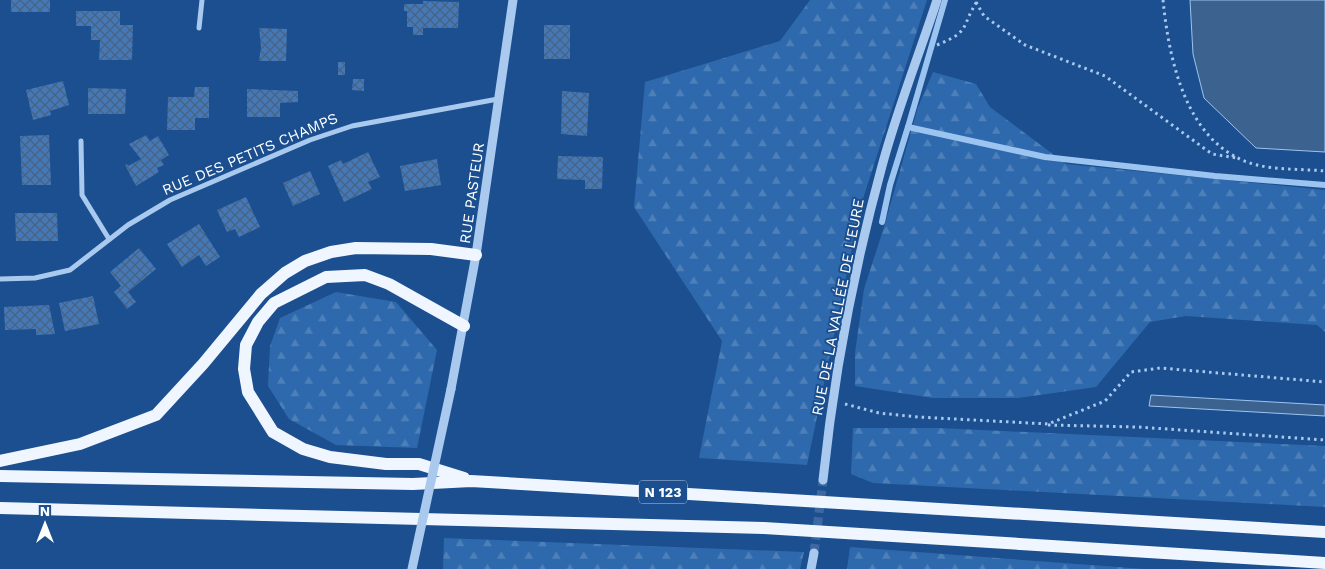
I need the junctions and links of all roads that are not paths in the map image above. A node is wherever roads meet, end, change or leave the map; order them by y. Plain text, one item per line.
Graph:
1 (202, 0) edge
2 (513, 0) edge
3 (937, 0) edge
4 (200, 28) dead end
5 (498, 100) junction
6 (81, 141) dead end
7 (109, 239) junction
8 (476, 255) junction
9 (0, 280) edge
10 (464, 326) junction
11 (0, 461) edge
12 (0, 476) edge
13 (823, 480) tunnel mouth
14 (471, 481) junction
15 (0, 508) edge
16 (1325, 532) edge
17 (814, 553) tunnel mouth
18 (1325, 563) edge
19 (412, 569) edge
20 (811, 569) edge

1 - 4 street
2 - 5 street, RUE PASTEUR
3 - 13 street, RUE DE LA VALLÉE DE L'EURE
5 - 7 street, RUE DES PETITS CHAMPS
5 - 8 street, RUE PASTEUR
6 - 7 street
7 - 9 street, RUE DES PETITS CHAMPS
8 - 10 street, RUE PASTEUR
8 - 11 main road
10 - 14 main road
10 - 19 street, RUE PASTEUR, bridge
12 - 14 main road, N 123
14 - 16 main road, N 123
15 - 18 main road, N 123
17 - 20 street

